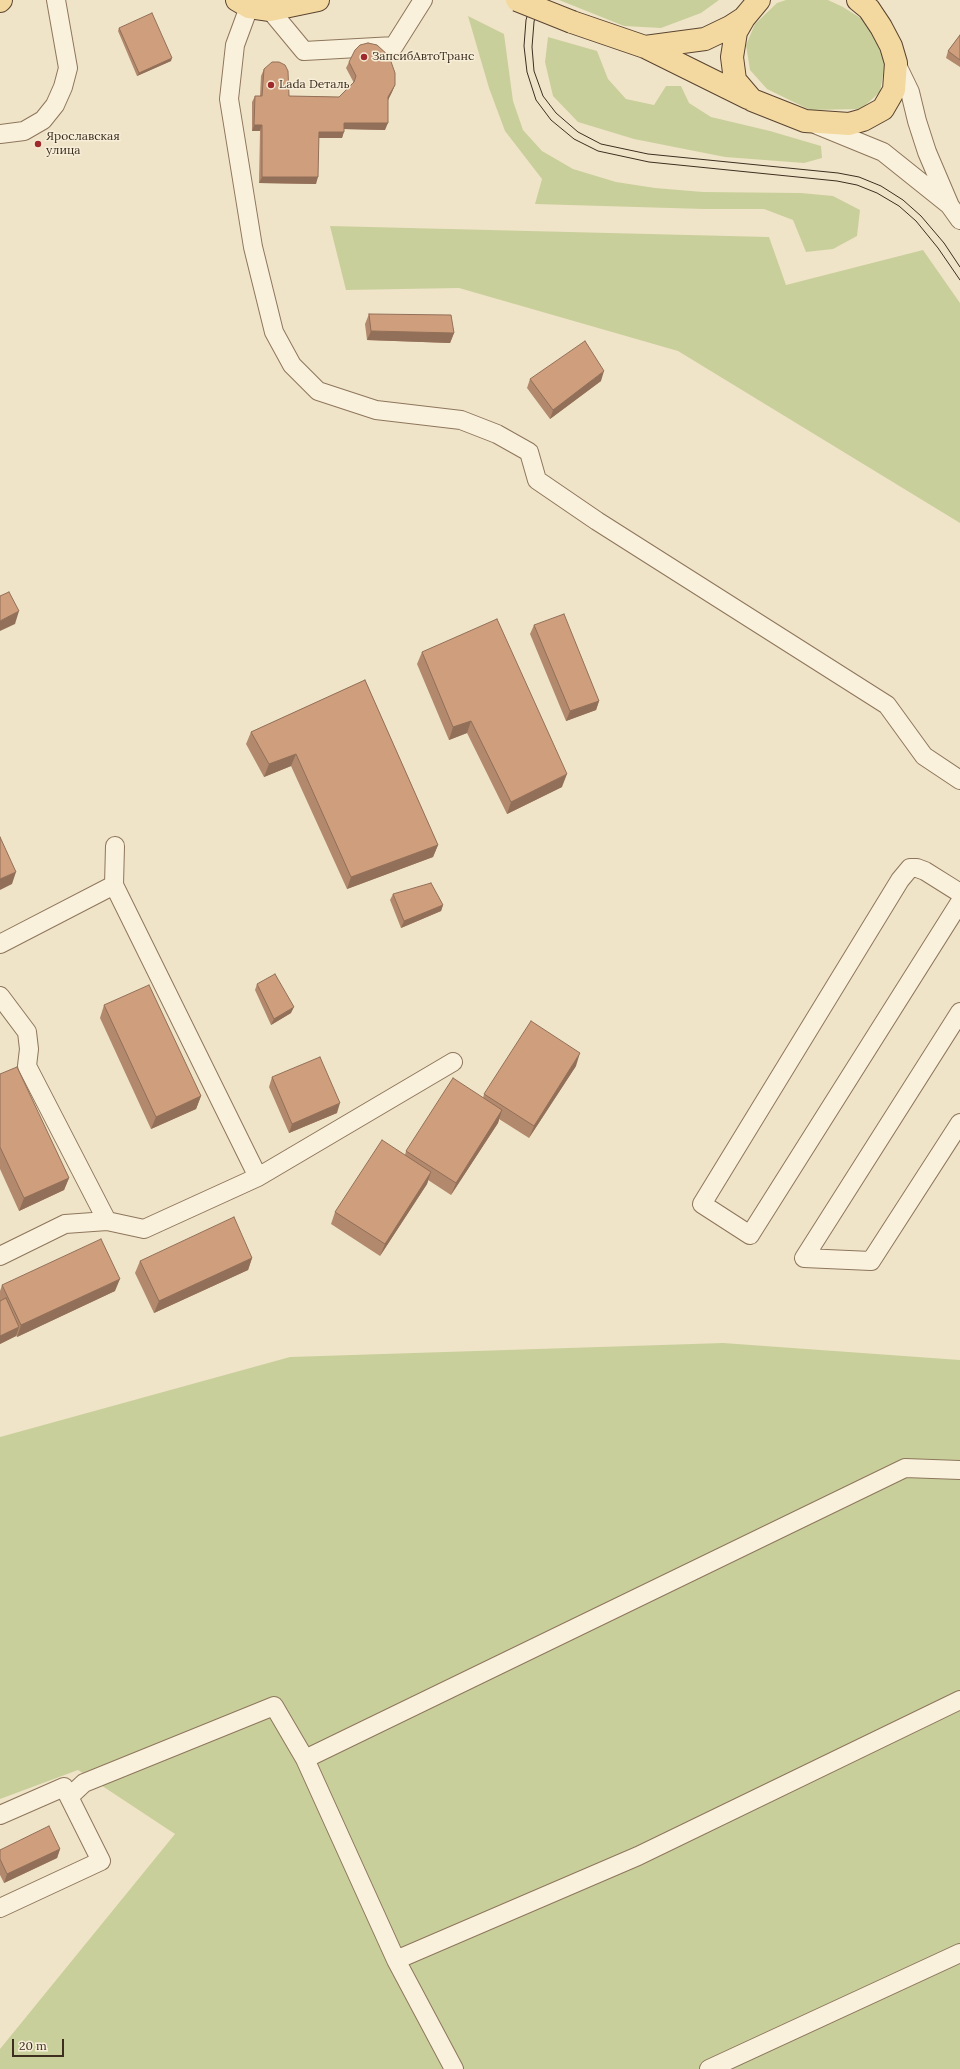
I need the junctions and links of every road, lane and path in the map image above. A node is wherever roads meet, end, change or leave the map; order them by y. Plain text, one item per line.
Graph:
1 (56, 0) edge
2 (318, 0) edge
3 (423, 0) edge
4 (517, 0) edge
5 (858, 0) edge
6 (754, 5) edge
7 (252, 6) edge
8 (645, 47) junction
9 (896, 63) junction
10 (752, 100) junction
11 (806, 121) junction
12 (0, 134) edge
13 (957, 213) edge
14 (960, 780) edge
15 (115, 846) dead end
16 (114, 885) junction
17 (960, 893) edge
18 (960, 902) edge
19 (0, 944) edge
20 (0, 996) edge
21 (960, 1012) edge
22 (453, 1062) dead end
23 (960, 1123) edge
24 (258, 1177) junction
25 (107, 1222) junction
26 (1, 1252) edge
27 (960, 1470) edge
28 (960, 1700) edge
29 (305, 1759) junction
30 (69, 1797) junction
31 (0, 1814) edge
32 (0, 1908) edge
33 (960, 1953) edge
34 (396, 1960) junction
35 (454, 2069) edge
36 (709, 2069) edge

1 - 12 street
2 - 7 main road
3 - 7 street
4 - 8 main road, bridge
5 - 9 main road
6 - 8 main road
6 - 10 main road
7 - 14 street
8 - 10 main road
9 - 11 main road
9 - 13 street
10 - 11 main road
11 - 13 street
15 - 16 street
16 - 19 street
16 - 24 street
17 - 18 street
20 - 25 street
21 - 23 street
22 - 24 street
24 - 25 street
25 - 26 street
27 - 29 street
28 - 34 street
29 - 30 street
29 - 34 street
30 - 31 street
30 - 32 street
33 - 36 street
34 - 35 street

